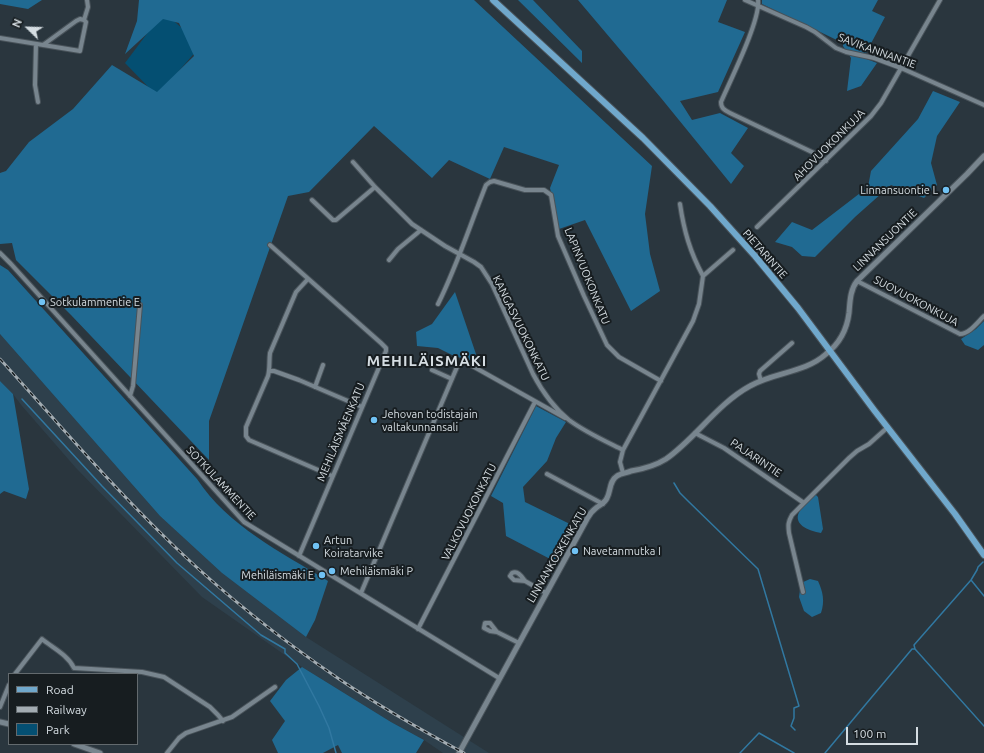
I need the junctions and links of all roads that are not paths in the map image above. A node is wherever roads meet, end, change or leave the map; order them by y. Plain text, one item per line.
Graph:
1 (87, 0) edge
2 (493, 0) edge
3 (745, 0) edge
4 (758, 0) edge
5 (940, 0) edge
6 (759, 6) junction
7 (84, 20) junction
8 (0, 38) edge
9 (36, 44) junction
10 (43, 45) junction
11 (901, 68) junction
12 (38, 102) dead end
13 (984, 105) edge
14 (984, 156) edge
15 (826, 161) junction
16 (353, 162) dead end
17 (375, 187) junction
18 (312, 200) dead end
19 (680, 204) dead end
20 (757, 227) dead end
21 (421, 230) junction
22 (270, 245) dead end
23 (733, 250) dead end
24 (0, 253) edge
25 (460, 254) junction
26 (389, 260) dead end
27 (703, 276) junction
28 (308, 279) junction
29 (857, 281) junction
30 (438, 304) dead end
31 (140, 305) dead end
32 (984, 316) edge
33 (792, 343) dead end
34 (830, 350) junction
35 (323, 365) dead end
36 (432, 370) dead end
37 (270, 371) junction
38 (452, 379) junction
39 (661, 381) junction
40 (761, 381) junction
41 (314, 387) junction
42 (130, 396) junction
43 (535, 402) junction
44 (362, 407) junction
45 (569, 420) junction
46 (888, 427) junction
47 (695, 433) junction
48 (623, 450) junction
49 (623, 473) junction
50 (547, 474) dead end
51 (332, 476) junction
52 (804, 503) junction
53 (604, 504) junction
54 (984, 555) edge
55 (299, 556) junction
56 (525, 582) dead end
57 (803, 592) dead end
58 (361, 593) junction
59 (546, 593) junction
60 (418, 630) junction
61 (497, 632) dead end
62 (519, 643) junction
63 (74, 668) junction
64 (16, 673) edge
65 (72, 673) edge
66 (499, 678) junction
67 (8, 687) edge
68 (275, 688) dead end
69 (0, 707) edge
70 (223, 721) junction
71 (77, 745) edge
72 (100, 753) edge
73 (167, 753) edge
74 (459, 753) edge

1 - 7 street
2 - 34 main road, PIETARINTIE
3 - 6 street, SAVIKANNANTIE
4 - 6 street
5 - 11 street, AHOVUOKONKUJA
6 - 11 street, SAVIKANNANTIE
6 - 15 street
7 - 10 street
7 - 10 street
8 - 9 street
9 - 10 street
9 - 12 street
11 - 13 street, SAVIKANNANTIE
11 - 15 street, AHOVUOKONKUJA
14 - 29 street, LINNANSUONTIE
15 - 20 street, AHOVUOKONKUJA
16 - 17 street, KANGASVUOKONKATU
17 - 18 street
17 - 21 street, KANGASVUOKONKATU
19 - 27 street
21 - 25 street, KANGASVUOKONKATU
21 - 26 street
22 - 28 street, MEHILÄISMÄENKATU
23 - 27 street
24 - 42 street, SOTKULAMMENTIE
25 - 30 street
25 - 39 street, LAPINVUOKONKATU
25 - 45 street, KANGASVUOKONKATU
27 - 39 street
28 - 37 street
28 - 44 street, MEHILÄISMÄENKATU
29 - 32 street, SUOVUOKONKUJA
29 - 34 street, LINNANSUONTIE
31 - 42 street
33 - 40 street
34 - 40 street, LINNANSUONTIE
34 - 46 main road, PIETARINTIE
35 - 41 street
36 - 38 street
37 - 41 street
37 - 51 street
38 - 43 street
38 - 58 street
39 - 48 street
40 - 47 street, LINNANSUONTIE
41 - 44 street
42 - 55 street, SOTKULAMMENTIE
43 - 45 street
43 - 60 street, VALKOVUOKONKATU
44 - 51 street, MEHILÄISMÄENKATU
45 - 48 street, KANGASVUOKONKATU
46 - 52 street
46 - 54 main road, PIETARINTIE
47 - 49 street, LINNANSUONTIE
47 - 52 street, PAJARINTIE
48 - 49 street
49 - 53 street, LINNANKOSKENKATU
50 - 53 street
51 - 55 street, MEHILÄISMÄENKATU
52 - 57 street
53 - 59 street, LINNANKOSKENKATU
55 - 58 street, SOTKULAMMENTIE
56 - 59 street
58 - 60 street, SOTKULAMMENTIE
59 - 62 street, LINNANKOSKENKATU
60 - 66 street, SOTKULAMMENTIE
61 - 62 street
62 - 66 street, LINNANKOSKENKATU
63 - 64 street
63 - 65 street
63 - 70 street
66 - 74 street, LINNANKOSKENKATU
67 - 69 street
68 - 70 street
70 - 73 street
71 - 72 street

